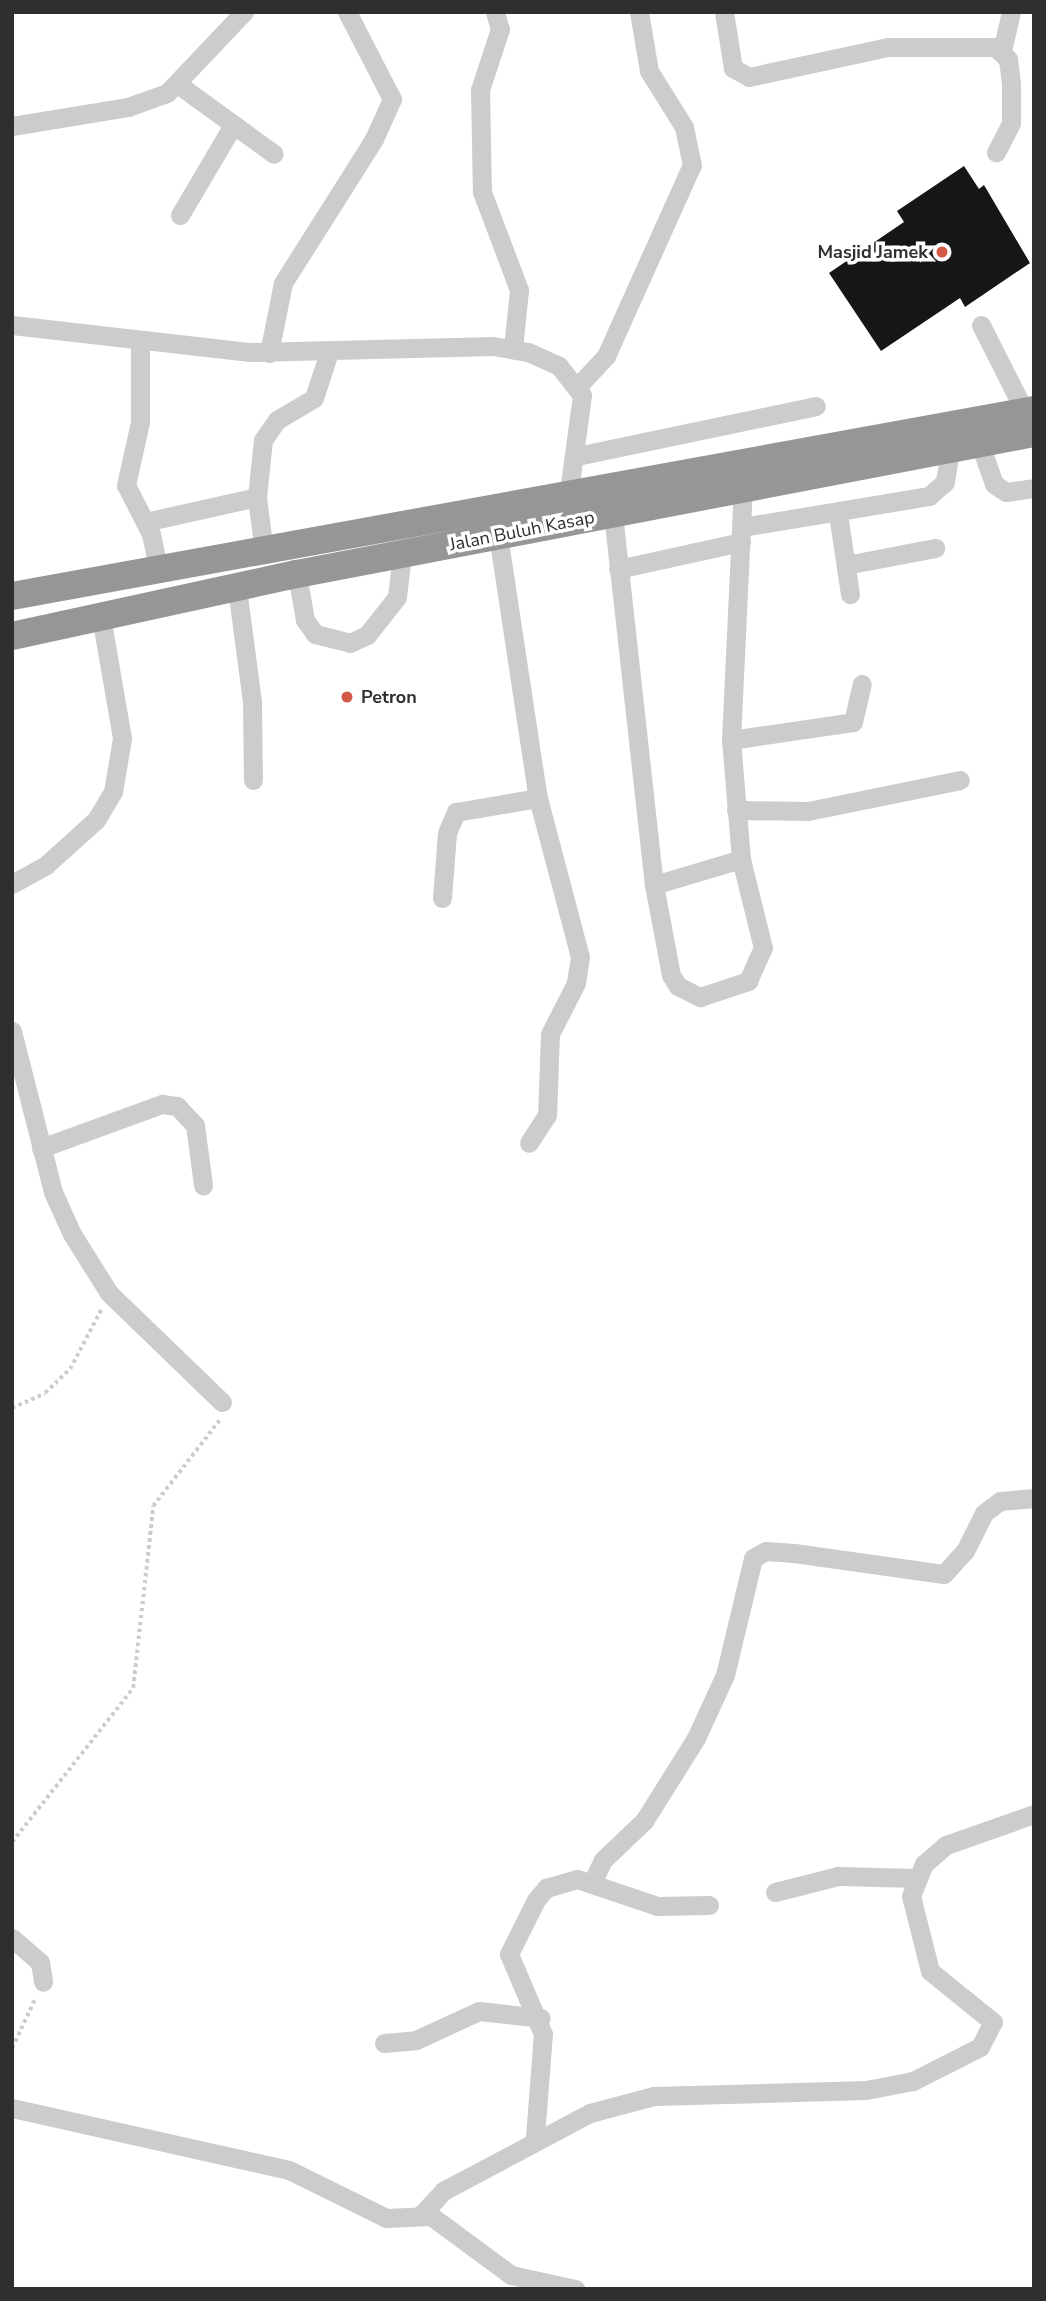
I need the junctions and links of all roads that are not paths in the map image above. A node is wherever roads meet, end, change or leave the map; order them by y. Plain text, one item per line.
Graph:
1 (244, 12) edge
2 (347, 12) edge
3 (495, 12) edge
4 (639, 12) edge
5 (724, 12) edge
6 (1011, 12) edge
7 (1002, 51) junction
8 (179, 85) junction
9 (233, 125) junction
10 (12, 126) edge
11 (996, 152) dead end
12 (274, 154) dead end
13 (180, 215) dead end
14 (981, 324) dead end
15 (12, 326) edge
16 (140, 340) junction
17 (513, 348) junction
18 (329, 352) junction
19 (270, 353) junction
20 (579, 385) junction
21 (816, 406) dead end
22 (1031, 419) edge
23 (980, 444) junction
24 (950, 449) junction
25 (576, 456) junction
26 (1034, 488) edge
27 (743, 489) junction
28 (257, 497) junction
29 (568, 499) junction
30 (613, 514) junction
31 (838, 514) junction
32 (145, 522) junction
33 (742, 534) junction
34 (498, 535) junction
35 (935, 548) dead end
36 (264, 552) junction
37 (402, 554) junction
38 (846, 565) junction
39 (618, 569) junction
40 (159, 572) junction
41 (297, 574) junction
42 (237, 588) junction
43 (850, 594) dead end
44 (12, 596) edge
45 (101, 617) junction
46 (12, 636) edge
47 (862, 684) dead end
48 (731, 740) junction
49 (253, 780) dead end
50 (960, 780) dead end
51 (538, 798) junction
52 (736, 810) junction
53 (741, 859) junction
54 (12, 884) edge
55 (654, 885) junction
56 (442, 898) dead end
57 (12, 1031) edge
58 (530, 1143) dead end
59 (41, 1149) junction
60 (203, 1185) dead end
61 (222, 1402) road end
62 (1034, 1498) edge
63 (1034, 1814) edge
64 (916, 1878) junction
65 (593, 1881) junction
66 (775, 1892) dead end
67 (709, 1905) dead end
68 (12, 1938) edge
69 (43, 1982) road end
70 (541, 2018) junction
71 (384, 2043) dead end
72 (12, 2108) edge
73 (535, 2137) junction
74 (421, 2216) junction
75 (575, 2289) edge

1 - 8 street
2 - 19 street
3 - 17 street
4 - 20 street
5 - 7 street
6 - 7 street
7 - 11 street
8 - 9 street
8 - 10 street
9 - 12 street
9 - 13 street
14 - 22 street
15 - 16 street
16 - 19 street
16 - 32 street
17 - 18 street
17 - 20 street
18 - 19 street
18 - 28 street
20 - 25 street
21 - 25 street
22 - 23 highway, Jalan Buluh Kasap
22 - 29 highway, Jalan Buluh Kasap
23 - 24 highway, Jalan Buluh Kasap
23 - 26 street
24 - 27 highway, Jalan Buluh Kasap
24 - 31 street
25 - 29 street
27 - 30 highway, Jalan Buluh Kasap
27 - 33 street
28 - 32 street
28 - 36 street
29 - 36 highway, Jalan Buluh Kasap
30 - 34 highway, Jalan Buluh Kasap
30 - 39 street
31 - 33 street
31 - 38 street
32 - 40 street
33 - 39 street
33 - 48 street
34 - 37 highway, Jalan Buluh Kasap
34 - 51 street
35 - 38 street
36 - 40 highway, Jalan Buluh Kasap
37 - 41 highway, Jalan Buluh Kasap
37 - 41 street
38 - 43 street
39 - 55 street
40 - 44 highway, Jalan Buluh Kasap
41 - 42 highway, Jalan Buluh Kasap
42 - 45 highway, Jalan Buluh Kasap
42 - 49 street
45 - 46 highway, Jalan Buluh Kasap
45 - 54 street
47 - 48 street
48 - 52 street
50 - 52 street
51 - 56 street
51 - 58 street
52 - 53 street
53 - 55 street
53 - 55 street
57 - 59 street
59 - 60 street
59 - 61 street
62 - 65 street
63 - 64 street
64 - 66 street
64 - 73 street
65 - 67 street
65 - 70 street
68 - 69 street
70 - 71 street
70 - 73 street
72 - 74 street
73 - 74 street
74 - 75 street

